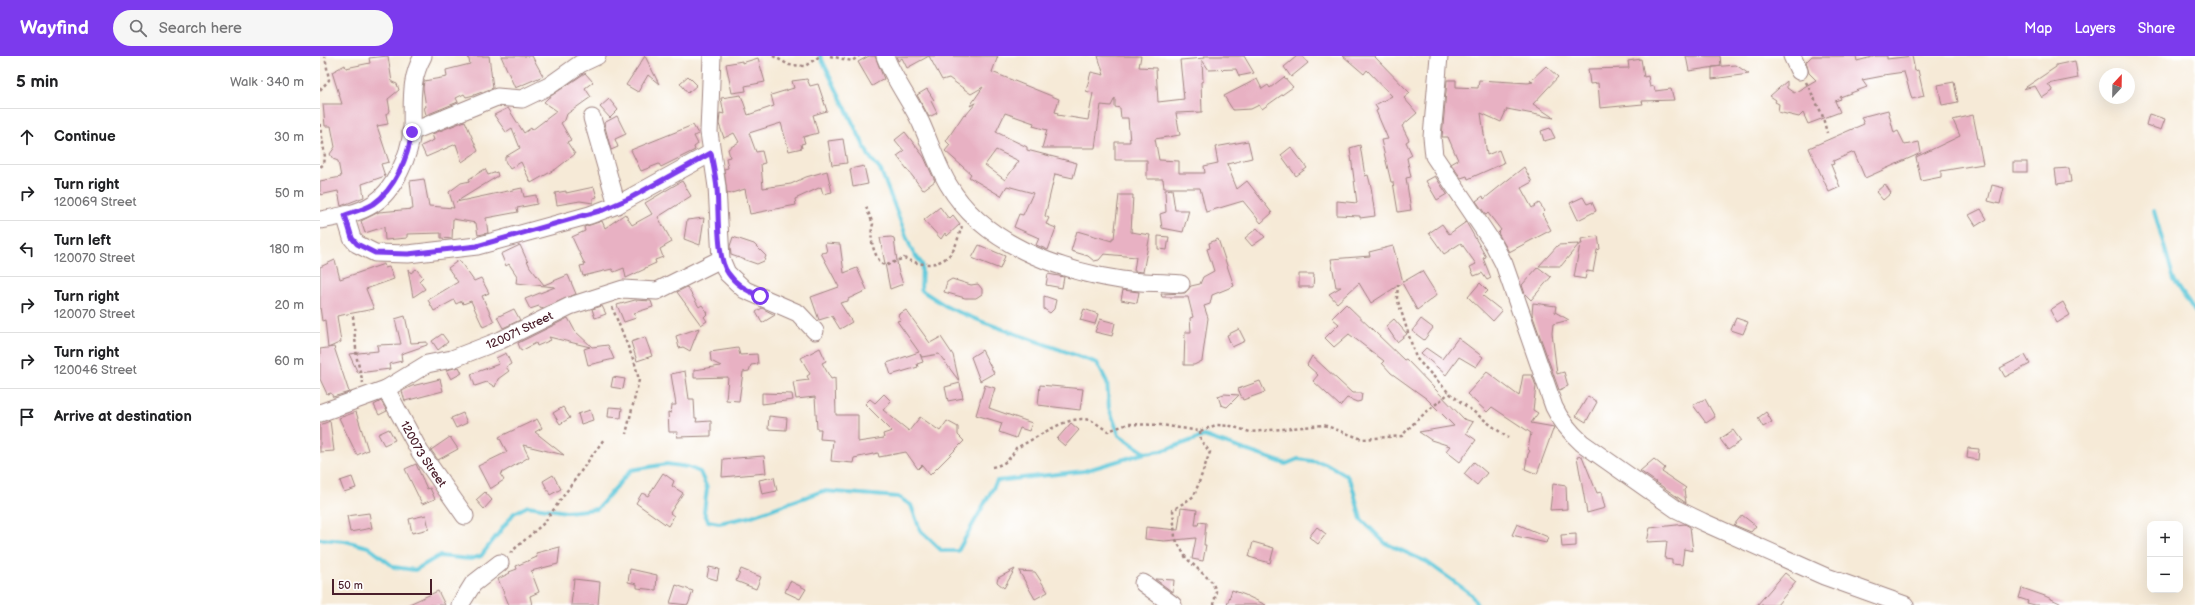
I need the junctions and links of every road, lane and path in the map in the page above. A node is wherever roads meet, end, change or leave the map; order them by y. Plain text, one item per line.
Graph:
1 (325, 56) edge
2 (423, 56) edge
3 (597, 56) edge
4 (712, 56) edge
5 (773, 56) edge
6 (820, 56) edge
7 (830, 56) edge
8 (859, 56) edge
9 (885, 56) edge
10 (1439, 56) edge
11 (1798, 68) edge
12 (320, 90) edge
13 (592, 118) dead end
14 (320, 124) edge
15 (412, 132) junction
16 (1827, 133) dead end
17 (711, 153) junction
18 (320, 167) edge
19 (617, 205) junction
20 (866, 207) dead end
21 (968, 211) junction
22 (345, 215) junction
23 (320, 220) edge
24 (721, 259) junction
25 (1181, 284) dead end
26 (1398, 284) dead end
27 (606, 294) junction
28 (353, 316) dead end
29 (815, 331) dead end
30 (386, 389) junction
31 (1449, 393) junction
32 (366, 396) junction
33 (320, 413) edge
34 (1200, 431) junction
35 (626, 434) dead end
36 (1508, 438) dead end
37 (604, 439) dead end
38 (992, 468) dead end
39 (465, 516) dead end
40 (500, 563) joint
41 (1143, 584) dead end
42 (460, 605) edge
43 (1173, 605) edge
44 (1214, 605) edge
45 (1905, 605) edge

1 - 12 path
2 - 15 street
3 - 15 street
4 - 17 street
5 - 6 path
7 - 8 path
9 - 21 street
10 - 45 street
11 - 16 path
13 - 19 street
14 - 18 path
15 - 22 street
17 - 19 street
17 - 24 street
19 - 22 street
20 - 21 path
21 - 25 street
22 - 23 street
24 - 27 street, 120071 Street
24 - 29 street
26 - 31 path
27 - 30 street, 120071 Street
27 - 35 path
28 - 32 path
30 - 32 street, 120071 Street
30 - 39 street, 120073 Street
31 - 34 path
31 - 36 path
32 - 33 street, 120071 Street
34 - 38 path
34 - 44 path
37 - 40 path
40 - 42 street
41 - 43 street

